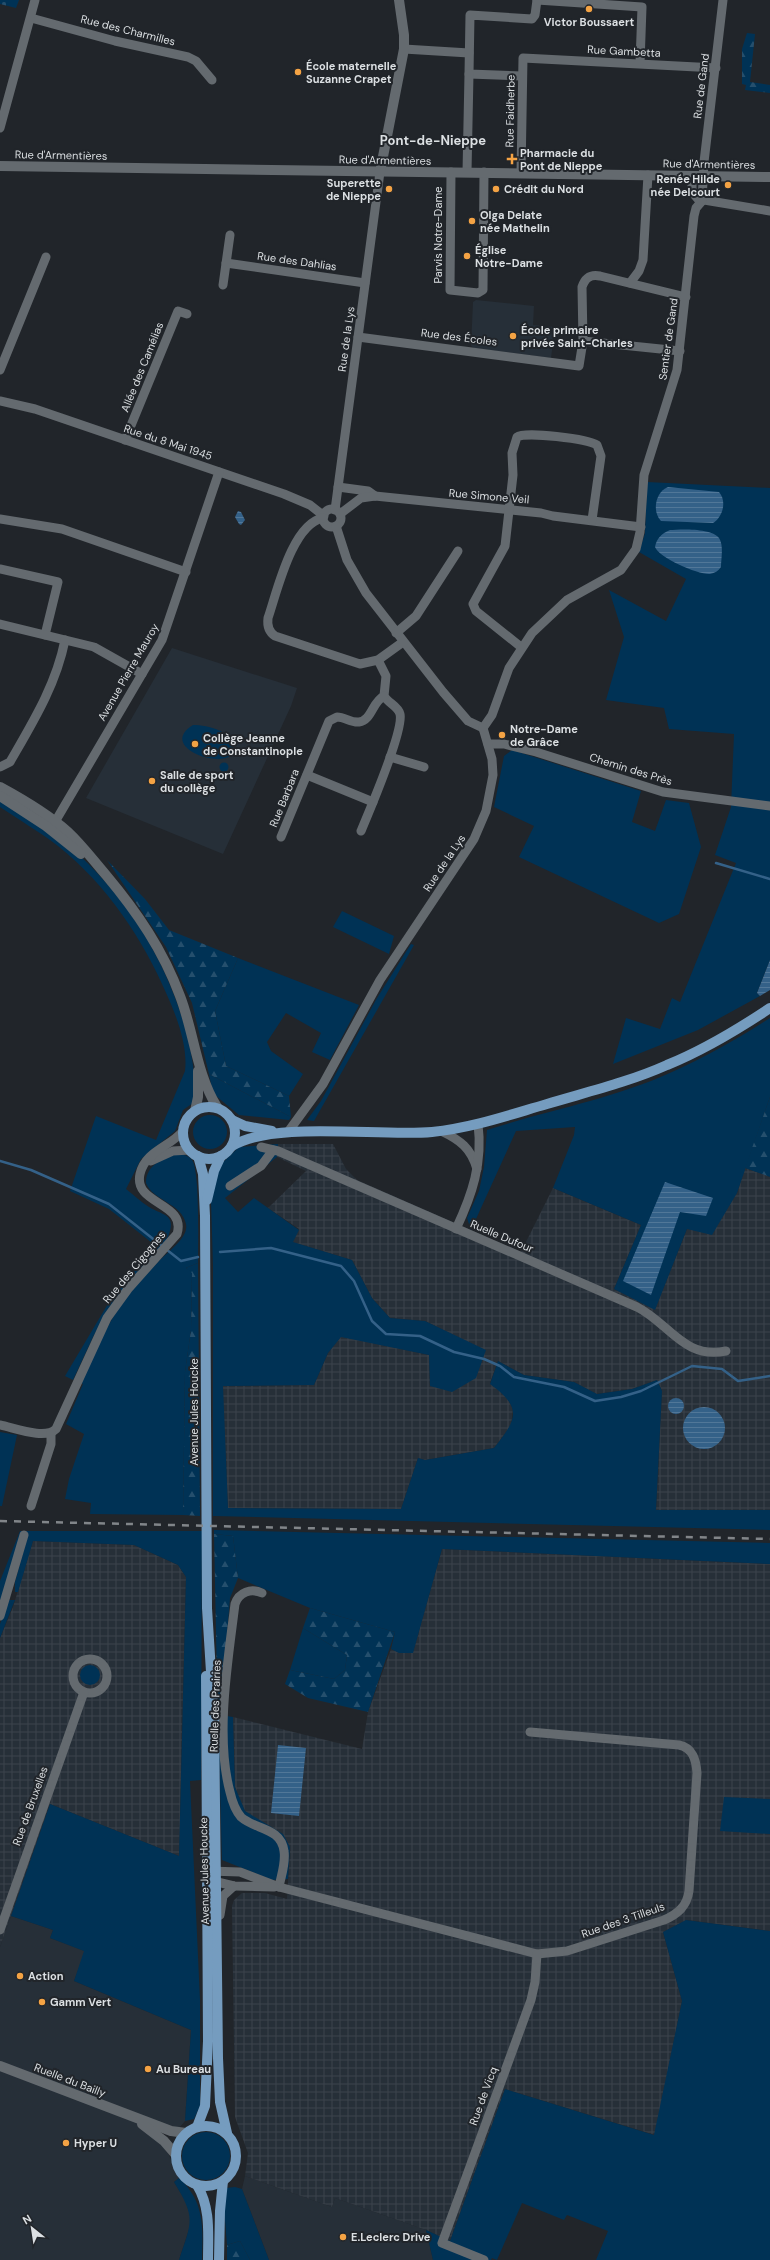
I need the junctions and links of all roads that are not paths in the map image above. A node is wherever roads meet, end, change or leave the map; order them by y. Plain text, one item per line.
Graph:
1 (35, 0) edge
2 (399, 0) edge
3 (537, 0) edge
4 (723, 0) edge
5 (31, 18) junction
6 (404, 49) junction
7 (469, 53) junction
8 (532, 58) joint
9 (640, 64) junction
10 (716, 68) junction
11 (469, 74) junction
12 (522, 76) junction
13 (212, 80) dead end
14 (0, 128) edge
15 (0, 166) edge
16 (380, 172) junction
17 (451, 172) junction
18 (467, 172) junction
19 (484, 172) junction
20 (521, 173) junction
21 (648, 175) junction
22 (692, 176) junction
23 (703, 176) junction
24 (770, 177) edge
25 (702, 201) junction
26 (770, 211) edge
27 (230, 235) dead end
28 (46, 257) dead end
29 (226, 263) junction
30 (365, 283) junction
31 (630, 283) junction
32 (223, 285) dead end
33 (686, 297) junction
34 (187, 314) dead end
35 (358, 337) junction
36 (583, 340) junction
37 (680, 351) junction
38 (0, 370) edge
39 (0, 401) edge
40 (125, 440) junction
41 (219, 472) junction
42 (338, 487) junction
43 (375, 496) junction
44 (509, 509) junction
45 (338, 512) junction
46 (324, 517) junction
47 (0, 519) edge
48 (592, 520) junction
49 (336, 526) junction
50 (640, 527) junction
51 (458, 551) dead end
52 (0, 569) edge
53 (186, 572) junction
54 (0, 624) edge
55 (396, 633) junction
56 (46, 635) junction
57 (65, 640) junction
58 (403, 642) junction
59 (522, 647) junction
60 (378, 660) junction
61 (142, 674) junction
62 (384, 696) junction
63 (483, 728) junction
64 (488, 744) junction
65 (390, 757) junction
66 (0, 766) edge
67 (424, 767) dead end
68 (307, 775) junction
69 (0, 787) edge
70 (0, 796) edge
71 (373, 802) junction
72 (770, 806) edge
73 (53, 825) junction
74 (361, 831) dead end
75 (281, 837) dead end
76 (770, 1008) edge
77 (198, 1063) junction
78 (217, 1107) junction
79 (195, 1110) junction
80 (232, 1120) junction
81 (478, 1124) junction
82 (183, 1131) junction
83 (441, 1131) junction
84 (288, 1132) junction
85 (232, 1146) junction
86 (261, 1147) dead end
87 (273, 1150) junction
88 (194, 1153) junction
89 (221, 1156) junction
90 (142, 1168) junction
91 (477, 1170) junction
92 (230, 1186) dead end
93 (205, 1216) junction
94 (456, 1229) junction
95 (726, 1351) dead end
96 (0, 1426) edge
97 (51, 1433) junction
98 (31, 1506) dead end
99 (24, 1535) dead end
100 (262, 1593) dead end
101 (0, 1616) edge
102 (84, 1692) dead end
103 (530, 1732) dead end
104 (211, 1876) junction
105 (234, 1886) junction
106 (279, 1887) junction
107 (0, 1930) edge
108 (216, 1950) junction
109 (537, 1954) junction
110 (0, 2066) edge
111 (131, 2116) junction
112 (197, 2127) junction
113 (186, 2132) junction
114 (227, 2133) junction
115 (176, 2155) junction
116 (223, 2181) junction
117 (197, 2185) junction
118 (208, 2260) edge
119 (219, 2260) edge
120 (484, 2260) edge

1 - 5 street
2 - 6 main road
3 - 7 street
3 - 9 street
4 - 10 street, Rue de Gand
5 - 13 street, Rue des Charmilles
5 - 14 street
6 - 7 street
6 - 16 main road
7 - 11 street
8 - 9 street, Rue Gambetta
8 - 12 street, Rue Faidherbe
9 - 10 street, Rue Gambetta
10 - 23 street, Rue de Gand
11 - 12 street
11 - 18 street
12 - 20 street, Rue Faidherbe
15 - 16 main road, Rue d'Armentières
16 - 17 main road, Rue d'Armentières
16 - 30 street, Rue de la Lys
17 - 18 main road, Rue d'Armentières
17 - 19 street, Parvis Notre-Dame
18 - 19 main road, Rue d'Armentières
19 - 20 main road, Rue d'Armentières
20 - 21 main road, Rue d'Armentières
21 - 22 main road, Rue d'Armentières
21 - 31 street
22 - 23 main road, Rue d'Armentières
22 - 25 street
23 - 24 main road, Rue d'Armentières
23 - 25 street, Rue de Gand
25 - 26 street
25 - 33 street, Sentier de Gand
27 - 29 street
28 - 38 street
29 - 30 street, Rue des Dahlias
29 - 32 street
30 - 35 street, Rue de la Lys
31 - 33 street
31 - 36 street
33 - 37 street, Sentier de Gand
34 - 40 street, Allée des Camélias
35 - 36 street, Rue des Écoles
35 - 42 street, Rue de la Lys
36 - 37 street
37 - 50 street, Sentier de Gand
39 - 40 street, Rue du 8 Mai 1945
40 - 41 street, Rue du 8 Mai 1945
41 - 46 street, Rue du 8 Mai 1945
41 - 53 street, Avenue Pierre Mauroy
42 - 43 street
42 - 45 street, Rue de la Lys
43 - 44 street, Rue Simone Veil
43 - 45 street, Rue Simone Veil
44 - 48 street, Rue Simone Veil
44 - 48 street
44 - 59 street
45 - 46 street
45 - 49 street
46 - 49 street
46 - 60 street
47 - 53 street
48 - 50 street, Rue Simone Veil
49 - 55 street
50 - 59 street, Sentier de Gand
51 - 55 street
52 - 56 street
53 - 61 street, Avenue Pierre Mauroy
54 - 56 street
55 - 58 street
56 - 57 street
57 - 61 street
57 - 66 street
58 - 60 street
58 - 63 street
59 - 63 street, Sentier de Gand
60 - 62 street
61 - 73 street, Avenue Pierre Mauroy
62 - 65 street
62 - 68 street, Rue Barbara
63 - 64 street, Rue de la Lys
64 - 72 street, Chemin des Près
64 - 84 street, Rue de la Lys
65 - 67 street
65 - 71 street
68 - 71 street
68 - 75 street, Rue Barbara
69 - 73 main road
70 - 73 main road
71 - 74 street
73 - 77 main road
76 - 81 main road
77 - 78 main road
77 - 79 main road
78 - 79 main road
78 - 80 main road
79 - 82 main road
80 - 84 main road
80 - 85 main road
81 - 83 main road
81 - 91 street
82 - 88 main road
82 - 90 street
83 - 84 main road
83 - 91 street
84 - 85 main road
85 - 89 main road
86 - 87 street, Ruelle Dufour
87 - 92 street
87 - 94 street, Ruelle Dufour
88 - 89 main road
88 - 90 street
88 - 93 main road, Avenue Jules Houcke
89 - 93 main road, Avenue Jules Houcke
90 - 97 street, Rue des Cigognes
91 - 94 street
93 - 104 main road, Avenue Jules Houcke
94 - 95 street, Ruelle Dufour
96 - 97 street
97 - 98 street, Rue des Cigognes
99 - 101 street
100 - 106 street, Ruelle des Prairies
102 - 107 street, Rue de Bruxelles
103 - 109 street, Rue des 3 Tilleuls
104 - 105 street, Rue des 3 Tilleuls
104 - 106 street, Rue des 3 Tilleuls
104 - 108 main road, Avenue Jules Houcke
104 - 112 main road, Avenue Jules Houcke
105 - 106 street, Rue des 3 Tilleuls
105 - 108 street
106 - 109 street, Rue des 3 Tilleuls
108 - 114 main road, Avenue Jules Houcke
109 - 120 street, Rue de Vicq
110 - 111 main road, Ruelle du Bailly
111 - 113 main road, Ruelle du Bailly
111 - 115 main road, Ruelle du Bailly
112 - 113 main road
112 - 114 main road
113 - 115 main road
114 - 116 main road
115 - 117 main road
116 - 117 main road
116 - 119 main road
117 - 118 main road

